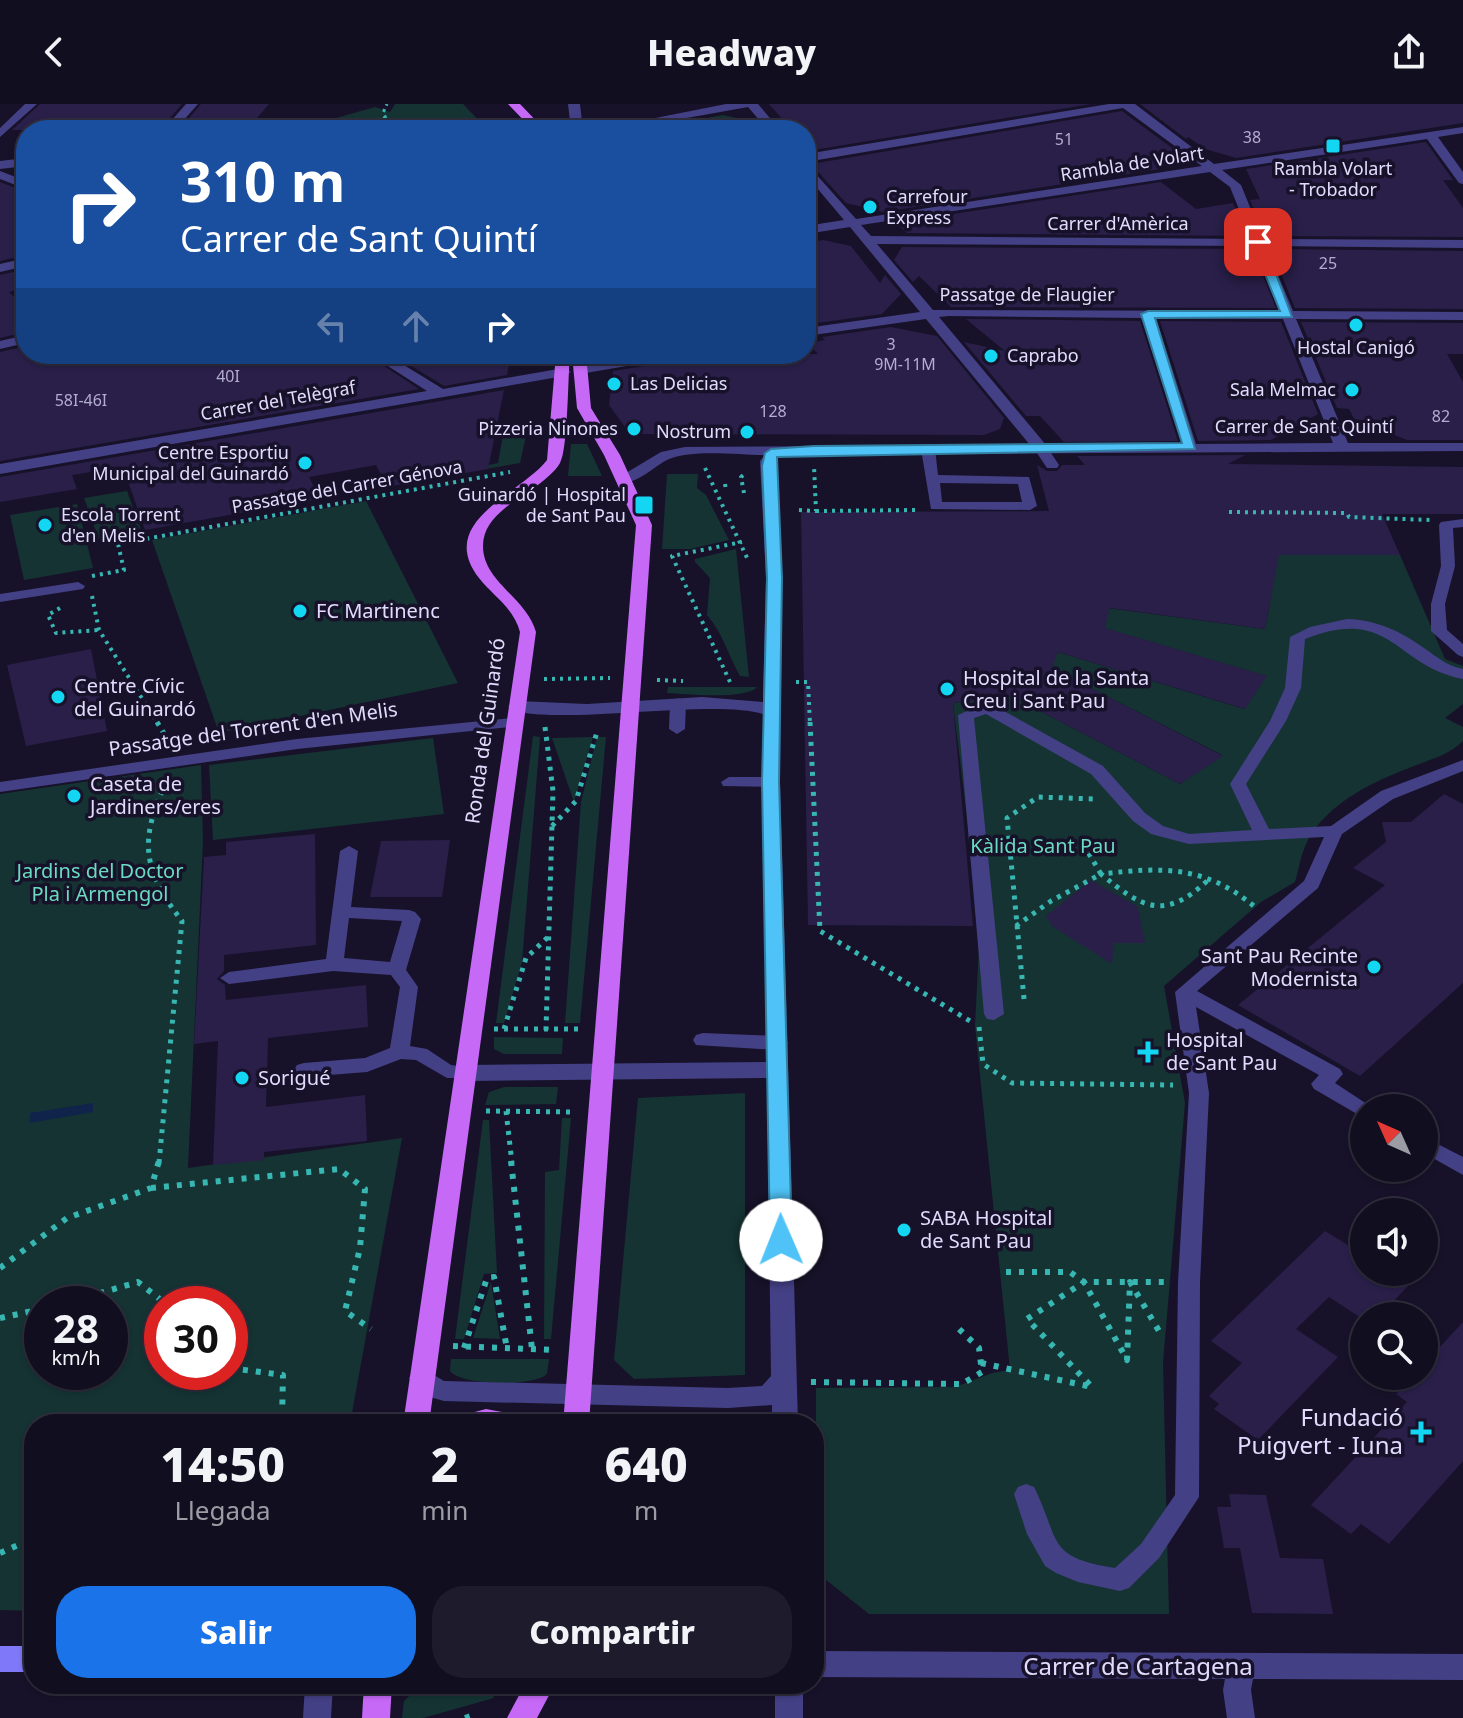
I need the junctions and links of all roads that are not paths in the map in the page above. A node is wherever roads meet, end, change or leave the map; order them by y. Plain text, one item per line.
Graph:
1 (31, 104) edge
2 (192, 104) edge
3 (514, 104) edge
4 (745, 104) edge
5 (752, 104) edge
6 (1126, 104) edge
7 (178, 120) edge
8 (529, 120) edge
9 (656, 120) edge
10 (766, 120) edge
11 (1463, 130) edge
12 (0, 134) edge
13 (1430, 135) junction
14 (816, 156) edge
15 (1215, 169) junction
16 (1462, 177) edge
17 (816, 179) edge
18 (854, 224) junction
19 (816, 229) edge
20 (868, 240) junction
21 (1258, 242) junction
22 (1463, 244) edge
23 (926, 313) junction
24 (1148, 314) junction
25 (1288, 315) junction
26 (1463, 316) edge
27 (816, 330) edge
28 (392, 364) edge
29 (564, 364) edge
30 (576, 364) edge
31 (579, 364) edge
32 (564, 372) junction
33 (440, 393) junction
34 (1040, 447) junction
35 (1190, 447) junction
36 (1342, 447) junction
37 (1463, 447) edge
38 (928, 449) junction
39 (775, 451) junction
40 (1052, 465) dead end
41 (0, 469) edge
42 (624, 479) junction
43 (933, 479) junction
44 (1463, 523) edge
45 (84, 582) road end
46 (0, 598) edge
47 (1463, 652) edge
48 (1463, 674) edge
49 (678, 703) junction
50 (630, 707) junction
51 (772, 711) junction
52 (515, 715) junction
53 (677, 729) dead end
54 (1463, 765) edge
55 (729, 782) dead end
56 (771, 782) junction
57 (0, 787) edge
58 (1335, 831) junction
59 (1263, 835) junction
60 (349, 851) dead end
61 (344, 912) junction
62 (334, 965) junction
63 (397, 970) junction
64 (229, 978) dead end
65 (1184, 992) junction
66 (994, 1014) dead end
67 (703, 1040) dead end
68 (778, 1043) junction
69 (399, 1052) junction
70 (304, 1070) dead end
71 (600, 1071) junction
72 (467, 1073) junction
73 (778, 1073) junction
74 (1350, 1101) edge
75 (1438, 1152) edge
76 (1463, 1167) edge
77 (422, 1378) junction
78 (795, 1380) junction
79 (579, 1394) junction
80 (417, 1414) edge
81 (577, 1414) edge
82 (787, 1414) edge
83 (1026, 1494) dead end
84 (0, 1659) edge
85 (24, 1659) edge
86 (824, 1664) edge
87 (1241, 1667) junction
88 (1463, 1667) edge
89 (318, 1694) edge
90 (377, 1694) edge
91 (535, 1694) edge
92 (789, 1694) edge
93 (317, 1718) edge
94 (376, 1718) edge
95 (521, 1718) edge
96 (789, 1718) edge
97 (1241, 1718) edge

1 - 12 street
2 - 7 street
3 - 8 main road
4 - 9 street
5 - 10 street
6 - 14 street
6 - 15 street
11 - 13 street, Rambla de Volart
13 - 15 street, Rambla de Volart
13 - 16 street
15 - 18 street, Rambla de Volart
15 - 21 street
17 - 18 street
18 - 19 street, Rambla de Volart
18 - 20 street
20 - 21 street, Carrer d'Amèrica
20 - 23 street
21 - 22 street, Carrer d'Amèrica
21 - 25 street
23 - 24 street, Passatge de Flaugier
23 - 27 street
23 - 34 street
24 - 25 street, Passatge de Flaugier
24 - 35 street
25 - 26 street, Passatge de Flaugier
25 - 36 street
28 - 33 street
29 - 32 main road, Ronda del Guinardó
30 - 32 main road
31 - 42 main road
32 - 33 street, Carrer del Telègraf
32 - 52 main road, Ronda del Guinardó
33 - 41 street, Carrer del Telègraf
34 - 35 street, Carrer de Sant Quintí
34 - 38 street, Carrer de Sant Quintí
34 - 40 lane
35 - 36 street, Carrer de Sant Quintí
36 - 37 street, Carrer de Sant Quintí
38 - 39 street, Carrer de Sant Quintí
38 - 43 lane
39 - 42 street, Carrer de Sant Quintí
39 - 51 street
42 - 50 main road
43 - 43 lane
44 - 47 lane
45 - 46 lane
48 - 59 lane
49 - 50 street
49 - 51 street
49 - 53 lane
50 - 52 street
50 - 71 main road
51 - 56 street
52 - 57 lane, Passatge del Torrent d'en Melis
52 - 72 main road, Ronda del Guinardó
54 - 58 lane
55 - 56 lane
56 - 68 street
58 - 59 lane
58 - 65 lane
59 - 66 lane
60 - 61 lane
61 - 62 lane
61 - 63 lane
62 - 63 lane
62 - 64 lane
63 - 69 lane
65 - 74 lane
65 - 83 lane
67 - 68 lane
68 - 73 street
69 - 70 lane
69 - 72 lane
71 - 72 street
71 - 73 street
71 - 79 main road
72 - 77 main road, Ronda del Guinardó
73 - 78 street
75 - 76 lane
77 - 79 street
77 - 80 main road, Ronda del Guinardó
78 - 79 street
78 - 82 street
79 - 81 main road
84 - 85 street
86 - 87 street, Carrer de Cartagena
87 - 88 street, Carrer de Cartagena
87 - 97 street
89 - 93 street
90 - 94 main road
91 - 95 main road
92 - 96 street

